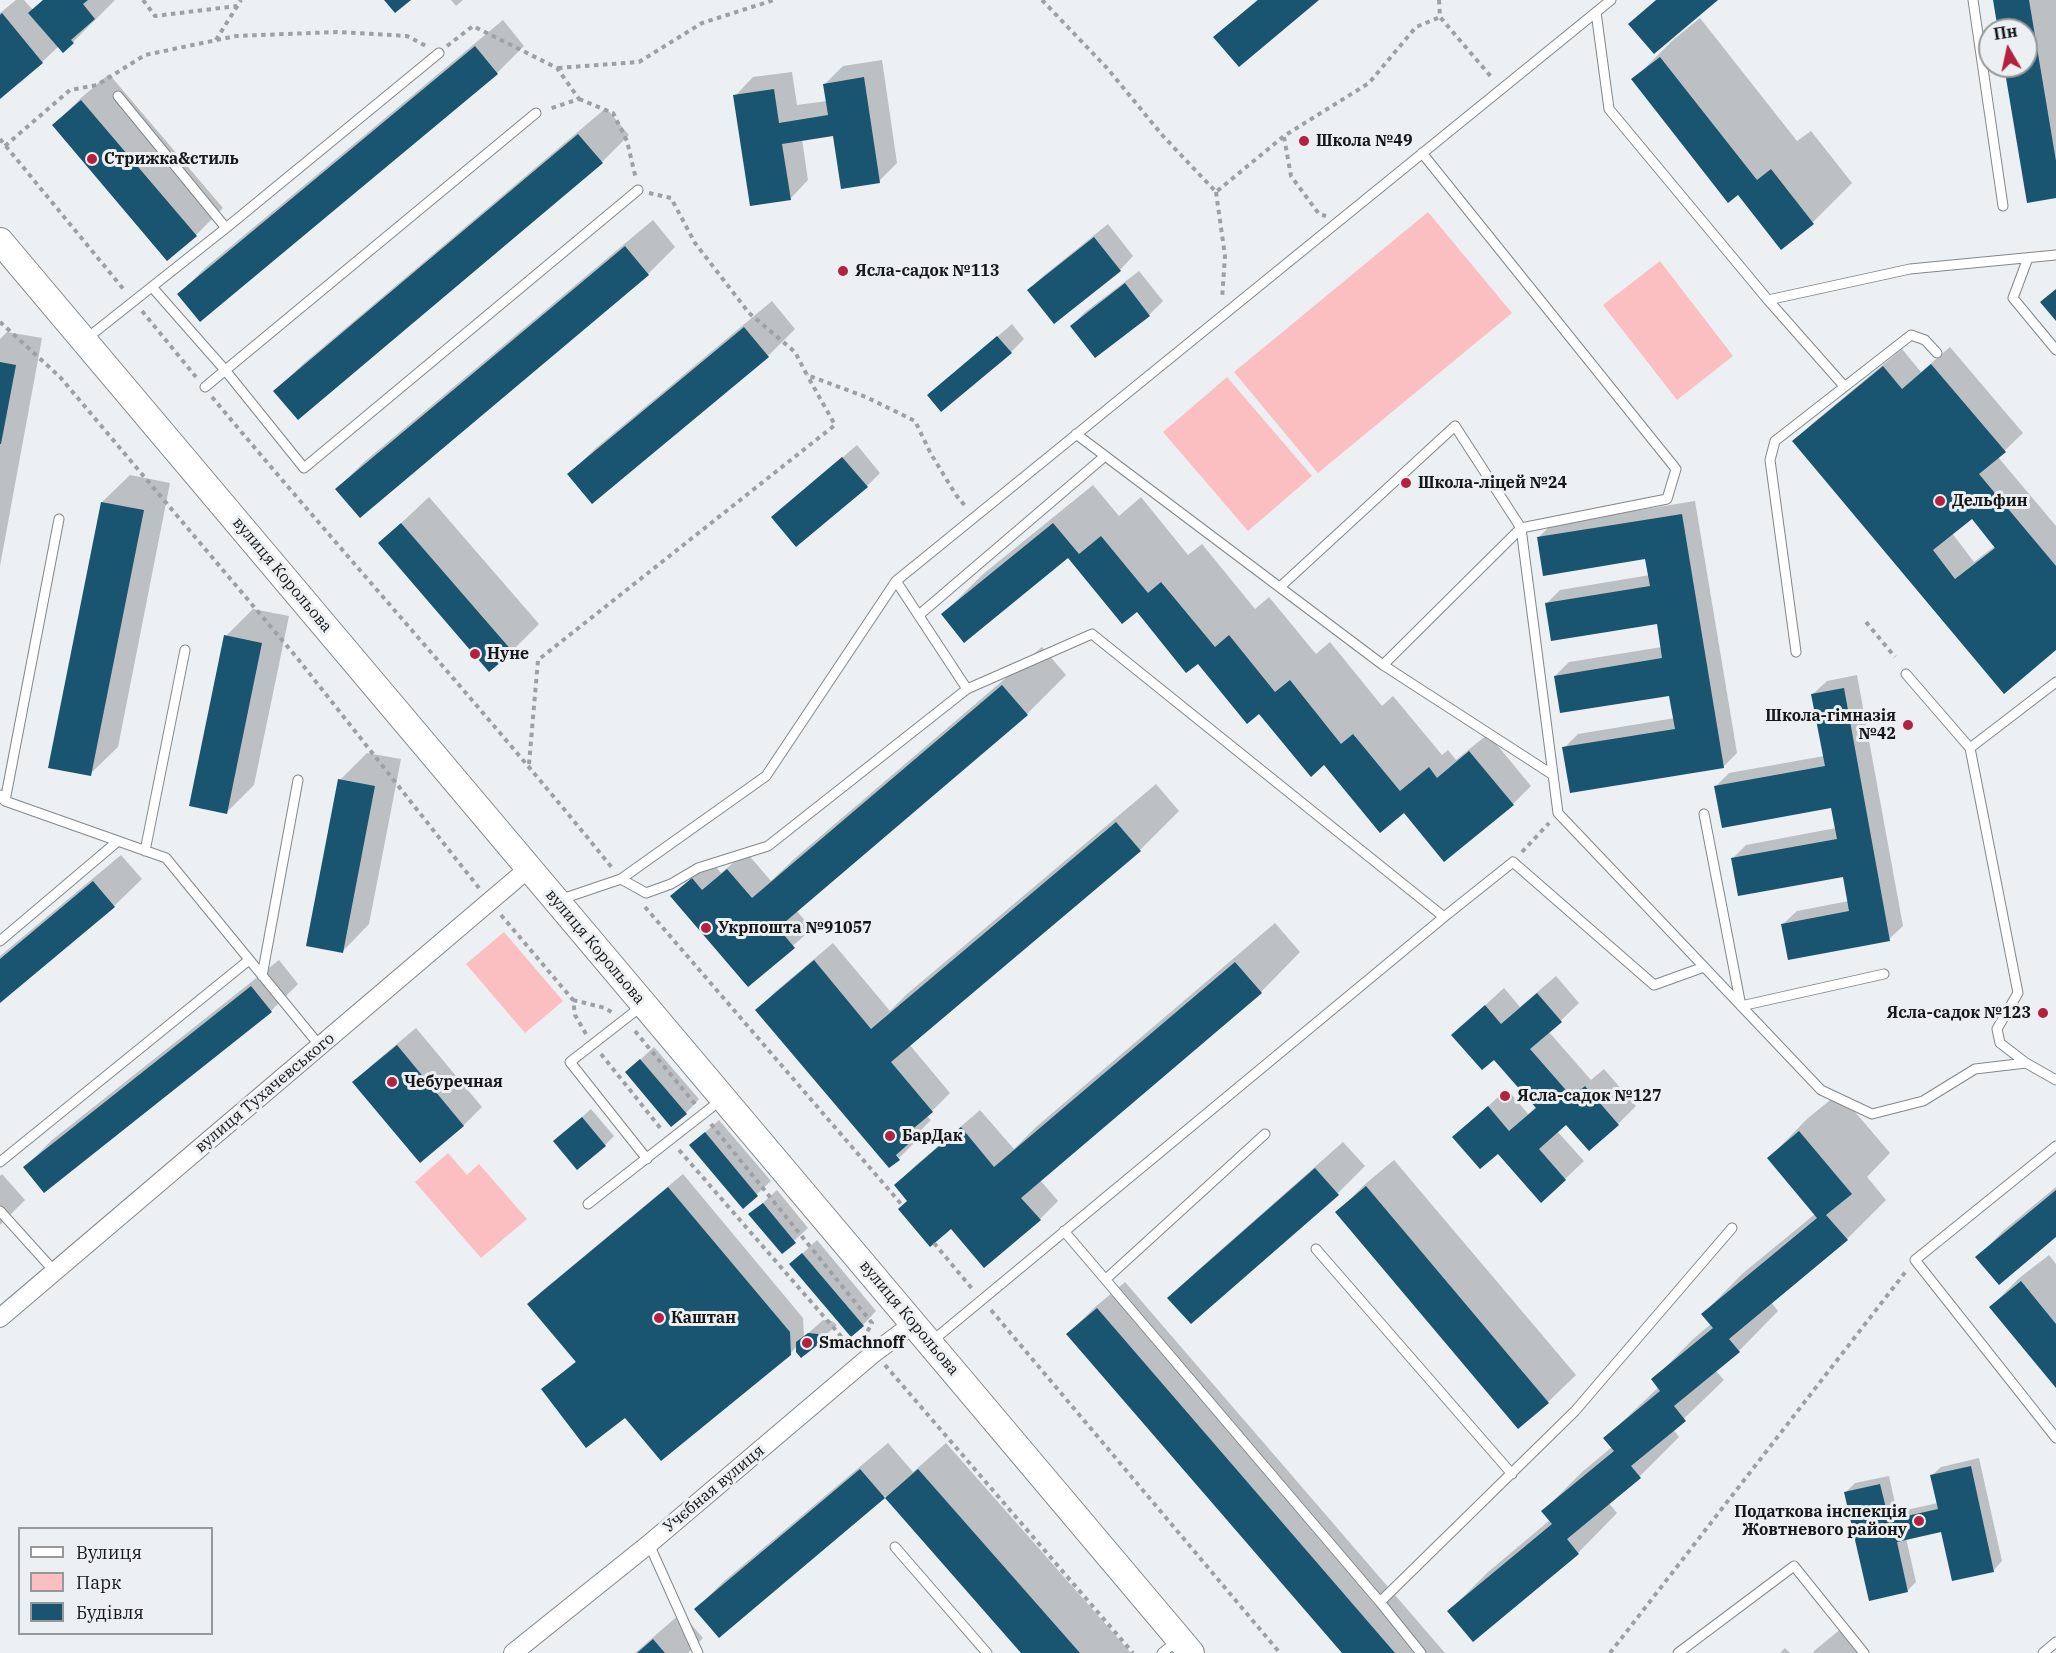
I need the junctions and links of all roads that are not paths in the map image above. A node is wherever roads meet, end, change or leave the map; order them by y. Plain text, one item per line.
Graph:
1 (1611, 0) edge
2 (1973, 0) edge
3 (1596, 12) junction
4 (439, 53) road end
5 (118, 96) dead end
6 (536, 113) road end
7 (1422, 153) junction
8 (638, 190) road end
9 (2003, 206) dead end
10 (226, 228) junction
11 (0, 241) edge
12 (2056, 255) edge
13 (2028, 258) junction
14 (152, 287) junction
15 (1768, 300) junction
16 (85, 341) junction
17 (2056, 350) edge
18 (1937, 353) dead end
19 (225, 370) junction
20 (1844, 386) junction
21 (205, 387) road end
22 (1076, 434) junction
23 (1105, 456) junction
24 (59, 519) dead end
25 (1521, 528) junction
26 (896, 581) junction
27 (1280, 587) junction
28 (919, 615) junction
29 (185, 650) dead end
30 (1796, 652) dead end
31 (1383, 664) junction
32 (1906, 674) dead end
33 (2056, 682) edge
34 (967, 689) junction
35 (1970, 748) junction
36 (1553, 775) junction
37 (298, 780) dead end
38 (2, 798) edge
39 (1704, 814) dead end
40 (118, 841) junction
41 (145, 851) junction
42 (529, 868) junction
43 (621, 879) junction
44 (556, 900) junction
45 (1444, 916) junction
46 (0, 940) edge
47 (249, 960) junction
48 (1704, 967) junction
49 (1884, 974) dead end
50 (262, 976) junction
51 (1741, 1006) junction
52 (634, 1012) junction
53 (320, 1046) junction
54 (2026, 1063) junction
55 (2056, 1080) edge
56 (713, 1106) junction
57 (1265, 1134) dead end
58 (2056, 1146) edge
59 (647, 1159) junction
60 (0, 1162) edge
61 (588, 1204) dead end
62 (0, 1211) edge
63 (1732, 1228) dead end
64 (1064, 1231) junction
65 (1316, 1249) dead end
66 (55, 1272) junction
67 (1106, 1279) junction
68 (0, 1318) edge
69 (913, 1324) junction
70 (930, 1343) junction
71 (2056, 1438) edge
72 (1512, 1474) junction
73 (649, 1544) junction
74 (895, 1547) dead end
75 (1380, 1602) junction
76 (2056, 1642) edge
77 (1177, 1648) edge
78 (513, 1653) edge
79 (698, 1653) edge
80 (987, 1653) edge
81 (1421, 1653) edge
82 (1678, 1653) edge
83 (1864, 1653) edge
84 (2043, 1653) edge

1 - 3 lane
2 - 9 lane
3 - 7 lane
3 - 15 lane
4 - 10 lane
5 - 10 lane
6 - 19 lane
7 - 22 lane
7 - 25 lane
8 - 19 lane
10 - 14 lane
11 - 16 street, вулиця Корольова
12 - 13 lane
13 - 15 lane
13 - 17 lane
14 - 16 lane
14 - 19 lane
15 - 20 lane
16 - 42 street, вулиця Корольова
18 - 20 lane
19 - 21 lane
20 - 30 lane
22 - 23 lane
22 - 26 lane
23 - 27 lane
23 - 28 lane
24 - 38 lane
25 - 27 lane
25 - 31 lane
25 - 36 lane
26 - 28 lane
26 - 43 lane
27 - 31 lane
28 - 34 lane
29 - 41 lane
31 - 36 lane
32 - 35 lane
33 - 35 lane
34 - 43 lane
34 - 45 lane
35 - 54 lane
36 - 48 lane
37 - 50 lane
38 - 40 lane
39 - 51 lane
40 - 41 lane
40 - 46 lane
41 - 47 lane
42 - 44 street, вулиця Корольова
42 - 53 street, вулиця Тухачевського
43 - 44 lane
44 - 52 street, вулиця Корольова
45 - 48 lane
45 - 64 lane
47 - 50 lane
47 - 60 lane
48 - 51 lane
49 - 51 lane
50 - 53 lane
51 - 54 lane
52 - 56 street, вулиця Корольова
52 - 59 lane
53 - 66 street, вулиця Тухачевського
54 - 55 lane
56 - 59 lane
56 - 69 street, вулиця Корольова
57 - 67 lane
58 - 71 lane
59 - 61 lane
62 - 66 lane
63 - 72 lane
64 - 67 lane
64 - 70 lane
65 - 72 lane
66 - 68 street, вулиця Тухачевського
67 - 75 lane
69 - 70 street, вулиця Корольова
69 - 73 street, Учєбная вулиця
70 - 77 street, вулиця Корольова
72 - 75 lane
73 - 78 street, Учєбная вулиця
73 - 79 lane
74 - 80 lane
75 - 81 lane
76 - 84 lane
82 - 83 lane

